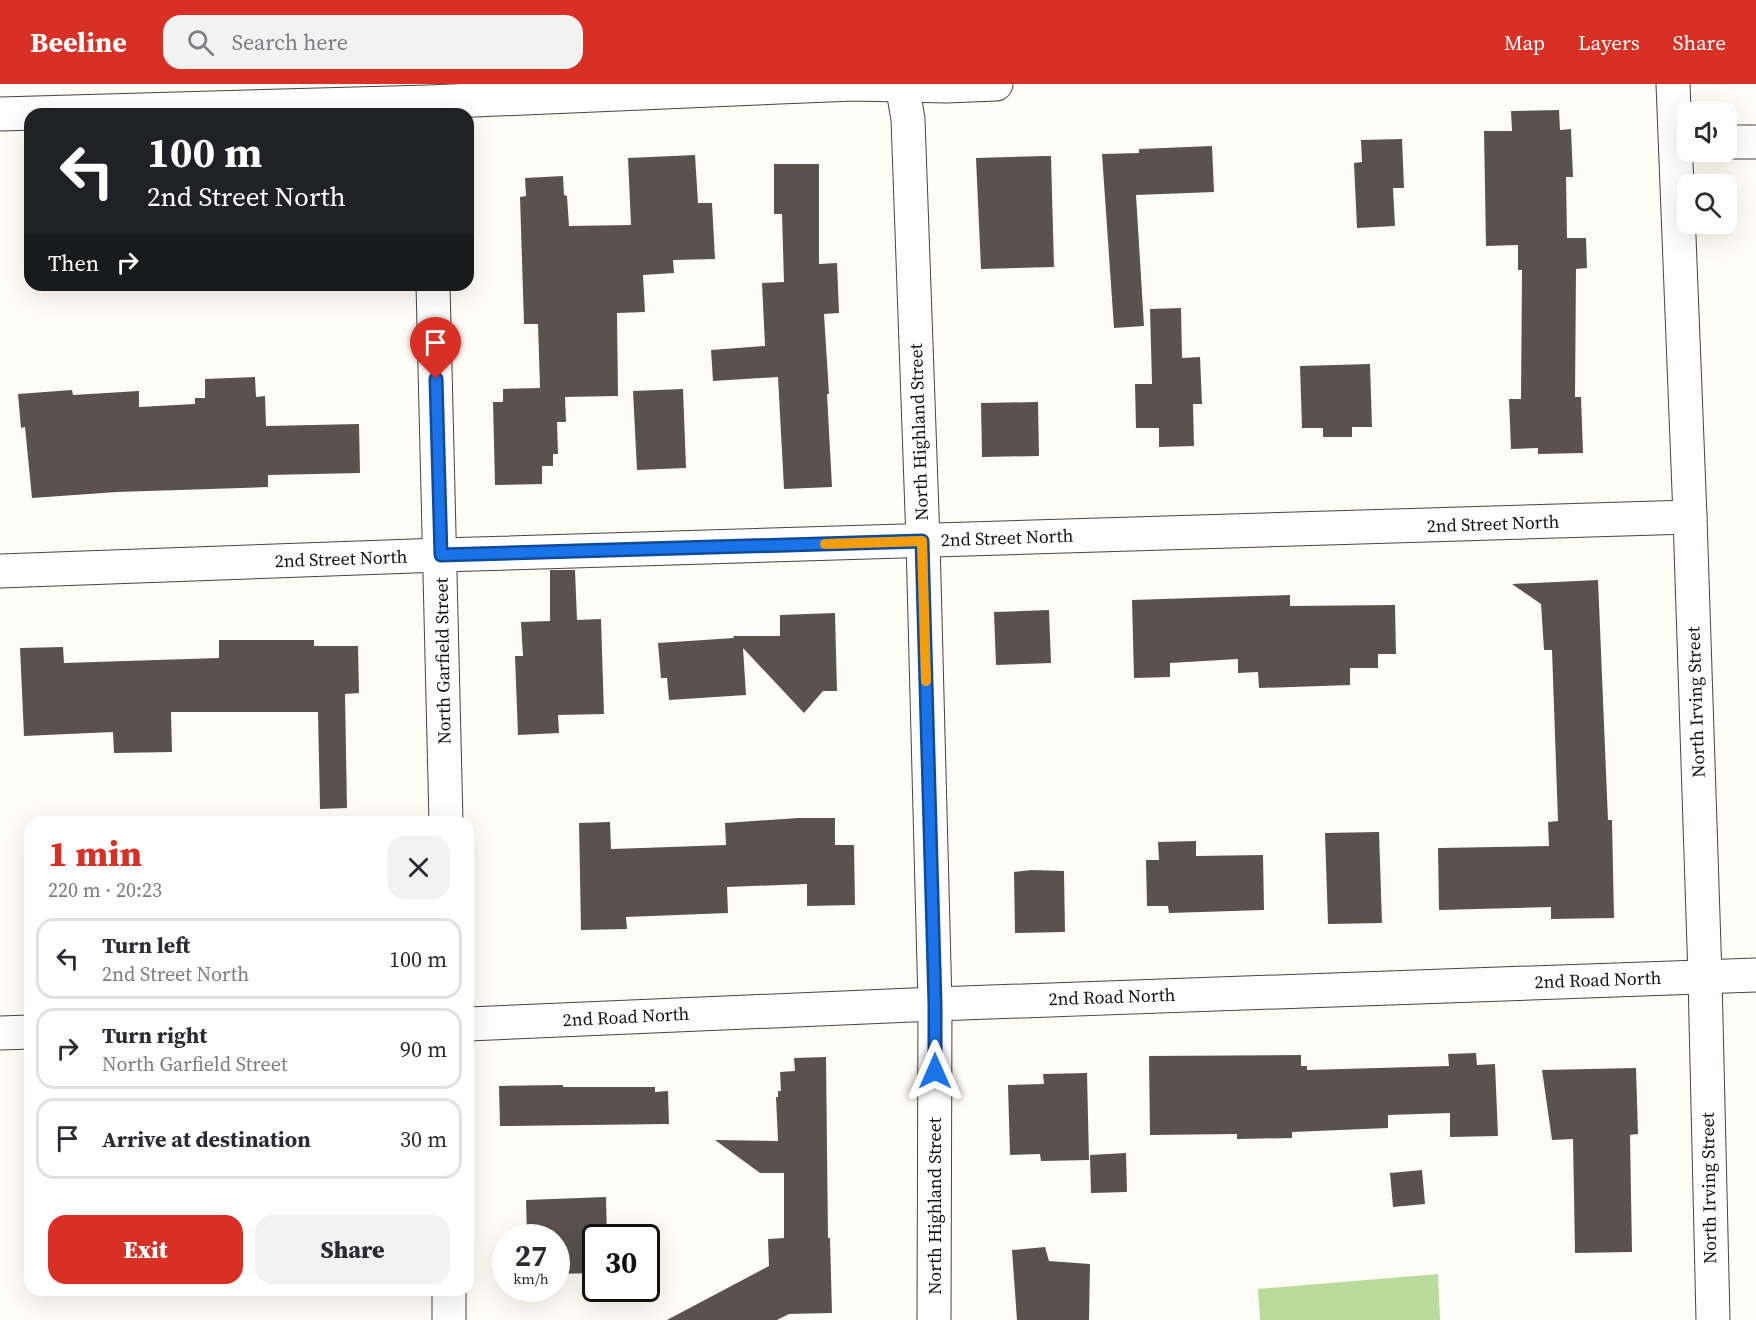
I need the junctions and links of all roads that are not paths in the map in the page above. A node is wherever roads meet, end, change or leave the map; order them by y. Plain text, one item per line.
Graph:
1 (996, 84) edge
2 (1673, 84) edge
3 (902, 85) edge
4 (428, 100) edge
5 (183, 108) edge
6 (1677, 111) edge
7 (24, 113) edge
8 (0, 114) edge
9 (1737, 142) edge
10 (1756, 142) edge
11 (1682, 162) edge
12 (433, 291) edge
13 (1690, 518) junction
14 (922, 541) junction
15 (441, 555) junction
16 (0, 571) edge
17 (446, 816) edge
18 (1756, 975) edge
19 (1705, 978) junction
20 (935, 1004) junction
21 (474, 1024) edge
22 (24, 1032) edge
23 (0, 1033) edge
24 (449, 1296) edge
25 (449, 1320) edge
26 (934, 1320) edge
27 (1713, 1320) edge

1 - 3 street
2 - 6 street, North Irving Street
3 - 4 street
3 - 14 street, North Highland Street
4 - 5 street
7 - 8 street
9 - 10 street
11 - 13 street, North Irving Street
12 - 15 street, North Garfield Street
13 - 14 street, 2nd Street North
13 - 19 street, North Irving Street
14 - 15 street, 2nd Street North
14 - 20 street, North Highland Street
15 - 16 street, 2nd Street North
15 - 17 street, North Garfield Street
18 - 19 street, 2nd Road North
19 - 20 street, 2nd Road North
19 - 27 street, North Irving Street
20 - 21 street, 2nd Road North
20 - 26 street, North Highland Street
22 - 23 street
24 - 25 street

